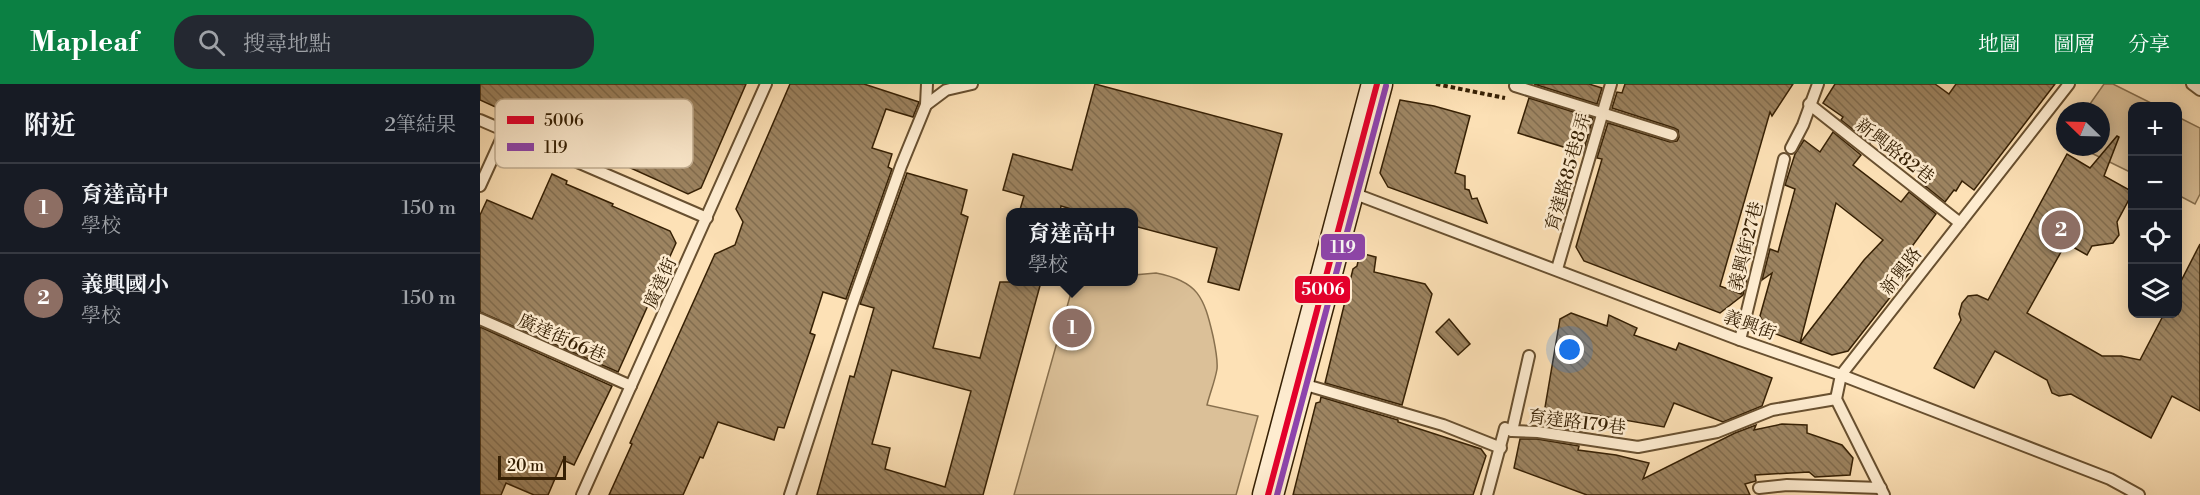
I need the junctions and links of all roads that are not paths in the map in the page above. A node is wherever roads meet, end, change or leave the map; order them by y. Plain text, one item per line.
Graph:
1 (766, 84) edge
2 (927, 84) edge
3 (972, 84) edge
4 (1377, 84) edge
5 (1611, 84) edge
6 (1818, 84) edge
7 (2069, 84) edge
8 (2192, 84) edge
9 (1515, 85) edge
10 (2200, 90) edge
11 (1809, 104) junction
12 (926, 105) junction
13 (1602, 113) junction
14 (480, 120) edge
15 (495, 127) edge
16 (1672, 135) dead end
17 (1791, 148) dead end
18 (495, 153) edge
19 (1784, 159) dead end
20 (590, 168) edge
21 (480, 186) edge
22 (1348, 190) junction
23 (706, 218) junction
24 (1960, 222) junction
25 (1557, 269) junction
26 (480, 320) edge
27 (1740, 340) junction
28 (1530, 356) dead end
29 (1841, 375) junction
30 (1298, 382) junction
31 (632, 386) junction
32 (1836, 399) junction
33 (1512, 431) junction
34 (1501, 448) junction
35 (1759, 488) dead end
36 (1883, 492) edge
37 (582, 495) edge
38 (790, 495) edge
39 (1268, 495) edge
40 (1487, 495) edge
41 (2139, 495) edge

1 - 23 lane, 廣達街
2 - 12 lane
3 - 12 lane
4 - 22 street
5 - 13 lane, 育達路85巷8弄
6 - 11 lane
7 - 24 lane, 新興路
8 - 10 lane
9 - 13 lane
11 - 17 lane
11 - 24 lane, 新興路82巷
12 - 38 lane
13 - 16 lane
13 - 25 lane, 育達路85巷8弄
14 - 15 lane
18 - 21 lane
19 - 27 lane, 義興街27巷
20 - 23 lane
22 - 25 lane, 義興街
22 - 30 street
23 - 31 lane, 廣達街
24 - 29 lane, 新興路
25 - 27 lane, 義興街
26 - 31 lane, 廣達街66巷
27 - 29 lane, 義興街
28 - 33 lane
29 - 32 lane, 新興路
29 - 41 lane, 義興街
30 - 34 lane
30 - 39 street
31 - 37 lane, 廣達街
32 - 33 lane, 育達路179巷
32 - 36 lane
33 - 34 lane, 育達路179巷
34 - 40 lane
35 - 36 lane

